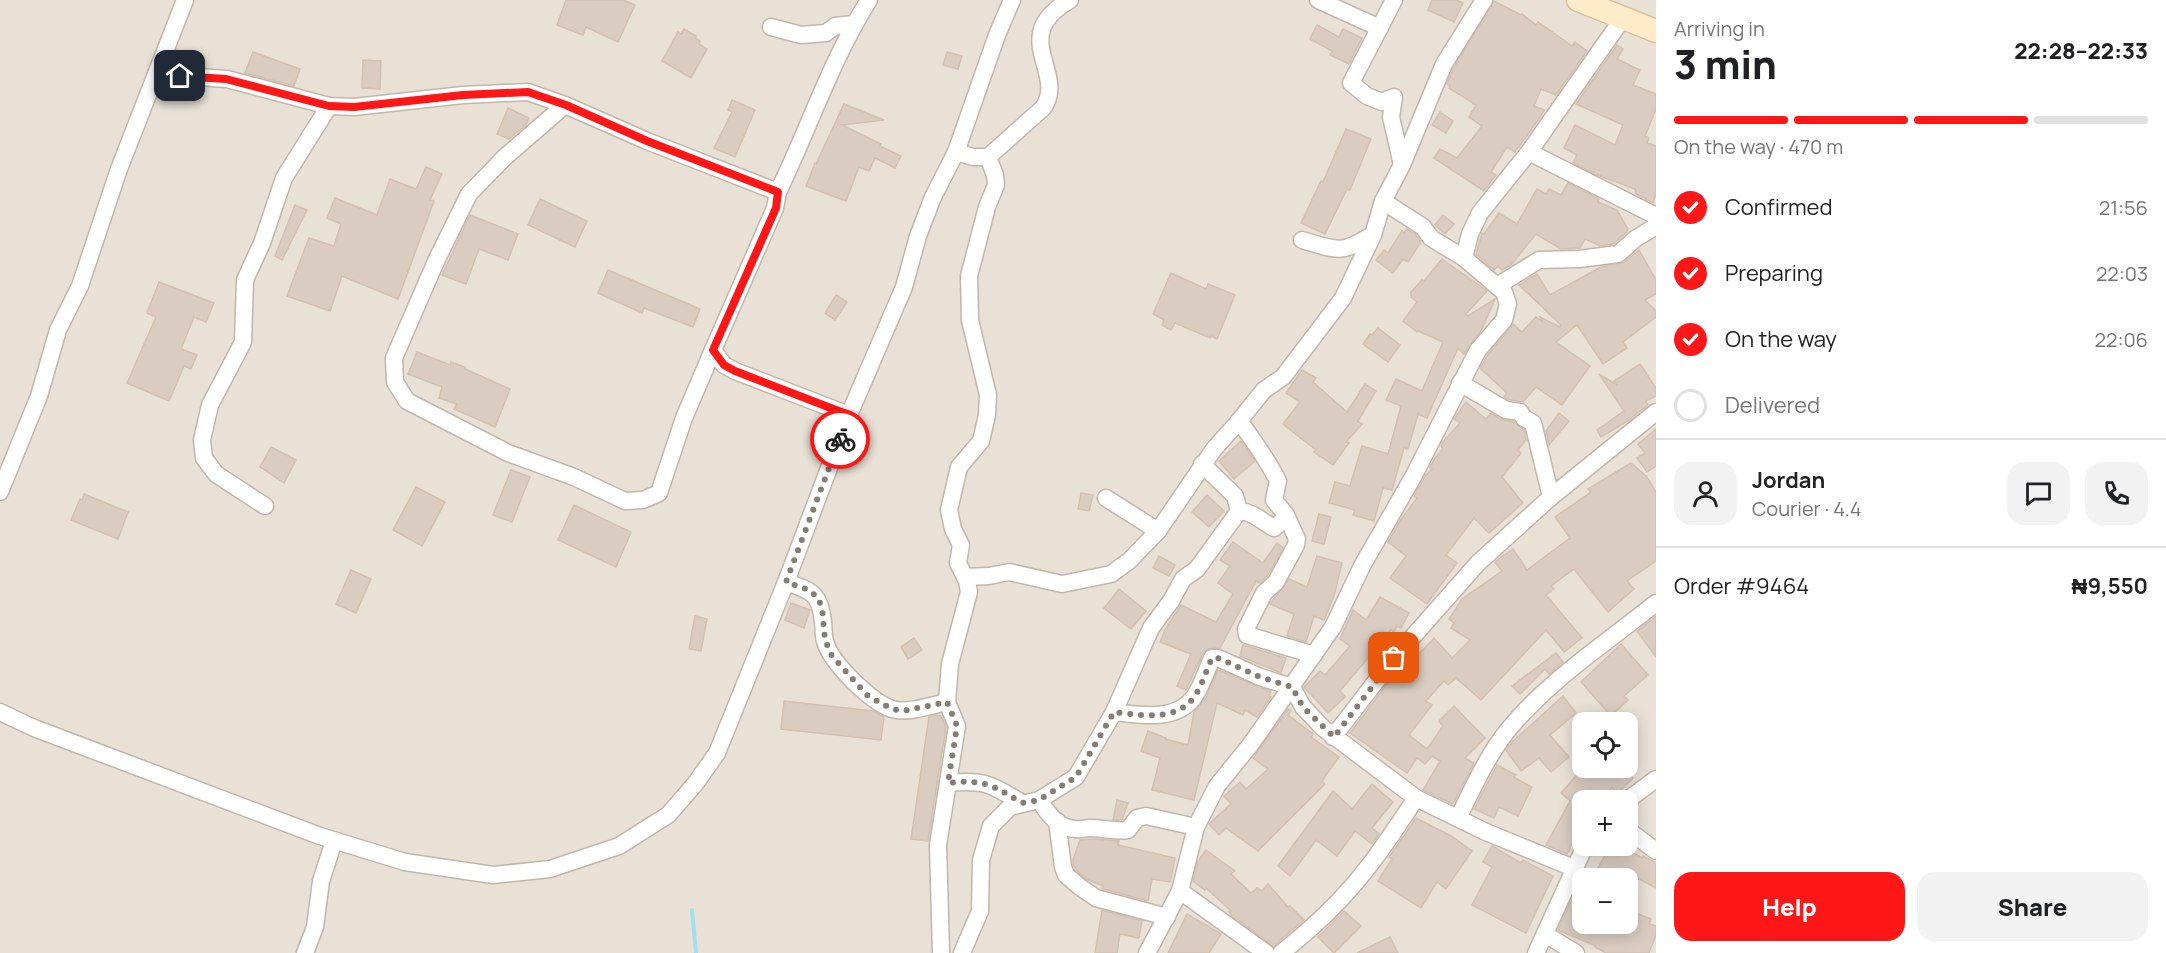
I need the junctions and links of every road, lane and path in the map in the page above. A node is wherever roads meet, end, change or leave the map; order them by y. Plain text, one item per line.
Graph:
1 (185, 0) edge
2 (869, 0) edge
3 (1012, 0) edge
4 (1070, 0) edge
5 (1318, 0) edge
6 (1394, 0) edge
7 (1484, 0) edge
8 (1578, 0) edge
9 (1623, 18) junction
10 (854, 24) junction
11 (771, 27) dead end
12 (1380, 28) junction
13 (1656, 31) edge
14 (156, 74) junction
15 (566, 105) junction
16 (329, 106) junction
17 (956, 152) junction
18 (1529, 152) junction
19 (988, 157) junction
20 (1402, 165) junction
21 (778, 192) junction
22 (1383, 201) junction
23 (1656, 216) edge
24 (1656, 226) edge
25 (1373, 235) junction
26 (1302, 240) dead end
27 (1464, 258) junction
28 (1497, 286) junction
29 (713, 350) junction
30 (1460, 383) junction
31 (1656, 412) edge
32 (849, 415) junction
33 (1239, 421) junction
34 (1202, 464) junction
35 (0, 492) edge
36 (1551, 497) junction
37 (1106, 498) dead end
38 (265, 506) dead end
39 (1239, 511) junction
40 (1287, 518) junction
41 (1158, 531) junction
42 (965, 577) junction
43 (786, 582) junction
44 (1656, 603) edge
45 (1314, 655) junction
46 (1292, 687) junction
47 (947, 702) junction
48 (0, 712) edge
49 (1114, 712) junction
50 (1334, 737) junction
51 (1656, 779) edge
52 (948, 783) junction
53 (1638, 792) edge
54 (1416, 798) junction
55 (1030, 802) junction
56 (1458, 818) junction
57 (1057, 821) junction
58 (1197, 827) junction
59 (1638, 838) edge
60 (334, 841) junction
61 (1656, 851) edge
62 (1581, 856) edge
63 (1576, 868) joint
64 (1572, 877) edge
65 (1180, 891) junction
66 (1167, 916) junction
67 (1545, 934) junction
68 (305, 953) edge
69 (941, 953) edge
70 (962, 953) edge
71 (1147, 953) edge
72 (1266, 953) edge
73 (1281, 953) edge
74 (1536, 953) edge
75 (1576, 953) edge

1 - 14 street
2 - 10 street
3 - 17 street
4 - 19 street
5 - 12 street
6 - 12 street
7 - 20 street
8 - 9 main road
9 - 13 main road
9 - 18 street
10 - 11 street
10 - 21 street
12 - 20 street
14 - 16 street
14 - 35 street
15 - 16 street
15 - 21 street
15 - 29 street
16 - 38 street
17 - 19 street
17 - 32 street
18 - 23 street
18 - 27 street
19 - 42 street
20 - 22 street
21 - 29 street
22 - 25 street
22 - 27 street
24 - 28 street
25 - 26 street
25 - 33 street
27 - 28 street
28 - 30 street
29 - 32 street
30 - 36 street
30 - 45 street
31 - 36 street
32 - 43 street
33 - 34 street
33 - 40 street
34 - 39 street
34 - 41 street
36 - 50 street
37 - 41 street
39 - 40 street
39 - 49 street
40 - 45 street
41 - 42 street
42 - 47 street
43 - 47 street
43 - 60 street
44 - 56 street
45 - 46 street
46 - 49 street
46 - 50 street
46 - 58 street
47 - 52 street
48 - 60 street
49 - 55 street
50 - 54 street
51 - 53 street
52 - 55 street
52 - 69 street
54 - 56 street
54 - 73 street
55 - 57 street
55 - 70 street
56 - 63 street
57 - 58 street
57 - 66 street
58 - 65 street
59 - 61 street
60 - 68 street
62 - 63 street
64 - 67 street
65 - 66 street
65 - 72 street
66 - 71 street
67 - 74 street
67 - 75 street

